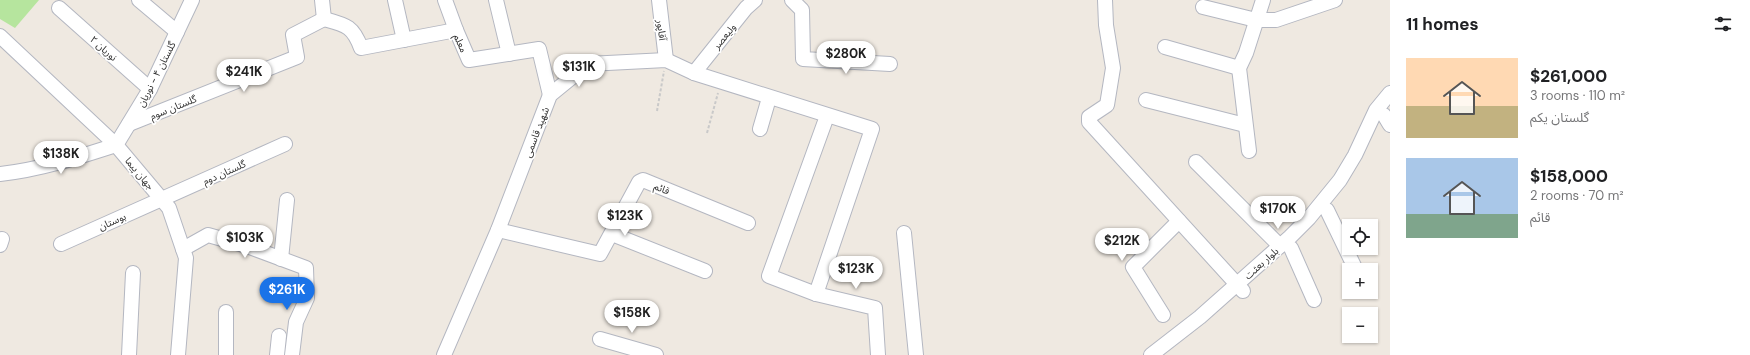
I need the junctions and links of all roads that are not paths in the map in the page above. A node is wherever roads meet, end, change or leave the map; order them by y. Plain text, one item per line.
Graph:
1 (139, 0) edge
2 (192, 0) edge
3 (322, 0) edge
4 (394, 0) edge
5 (445, 0) edge
6 (496, 0) edge
7 (658, 0) edge
8 (792, 0) edge
9 (1105, 0) edge
10 (1262, 0) edge
11 (1335, 0) edge
12 (749, 3) edge
13 (1203, 7) dead end
14 (59, 8) dead end
15 (324, 20) junction
16 (1256, 20) junction
17 (456, 30) junction
18 (177, 32) junction
19 (0, 36) edge
20 (404, 40) junction
21 (1165, 47) dead end
22 (509, 54) junction
23 (666, 60) junction
24 (890, 64) dead end
25 (1239, 68) junction
26 (694, 73) junction
27 (150, 89) junction
28 (1390, 93) edge
29 (550, 95) junction
30 (769, 98) junction
31 (1146, 100) dead end
32 (827, 116) junction
33 (1388, 116) edge
34 (129, 124) junction
35 (1245, 125) junction
36 (760, 128) dead end
37 (285, 144) dead end
38 (116, 145) junction
39 (1250, 151) dead end
40 (1196, 162) dead end
41 (0, 174) edge
42 (162, 200) junction
43 (287, 200) dead end
44 (1327, 210) junction
45 (1179, 221) junction
46 (748, 223) dead end
47 (498, 230) junction
48 (904, 233) dead end
49 (612, 234) junction
50 (61, 244) dead end
51 (1286, 247) junction
52 (183, 249) junction
53 (281, 259) junction
54 (1353, 263) edge
55 (705, 271) dead end
56 (133, 273) dead end
57 (1240, 288) junction
58 (816, 294) junction
59 (1314, 300) dead end
60 (226, 312) dead end
61 (1163, 314) dead end
62 (279, 336) dead end
63 (600, 339) dead end
64 (129, 355) edge
65 (178, 355) edge
66 (226, 355) edge
67 (277, 355) edge
68 (292, 355) edge
69 (444, 355) edge
70 (656, 355) edge
71 (878, 355) edge
72 (916, 355) edge
73 (1151, 355) edge
74 (1166, 355) edge

1 - 18 street
2 - 18 street, گلستان ۴ - نوریان
3 - 15 street
4 - 20 street
5 - 17 street
6 - 22 street
7 - 23 street, آقاپور
8 - 24 street
9 - 45 street
10 - 16 street
11 - 16 street
12 - 26 street, ولیعصر
13 - 16 street
14 - 27 street, نوریان ۲
15 - 20 street, معلم
15 - 34 street, گلستان سوم
16 - 25 street
17 - 20 street, معلم
17 - 22 street, معلم
18 - 27 street, گلستان ۴ - نوریان
19 - 38 street, جهان پیما
21 - 25 street
22 - 29 street, معلم
23 - 26 street, شهید قاسمی
23 - 29 street, شهید قاسمی
25 - 35 street
26 - 30 street, شهید قاسمی
27 - 34 street, گلستان ۴ - نوریان
28 - 51 street, بلوار بعثت
29 - 47 street, شهید قاسمی
30 - 32 street, شهید قاسمی
30 - 36 street
31 - 35 street
32 - 58 street, شهید قاسمی
32 - 58 street
33 - 44 street, بلوار بعثت
34 - 38 street, گلستان ۴ - نوریان
35 - 39 street
37 - 42 street, گلستان دوم
38 - 41 street
38 - 42 street, جهان پیما
40 - 51 street
42 - 50 street, بوستان
42 - 52 street, جهان پیما
43 - 53 street
44 - 51 street, بلوار بعثت
44 - 54 street
45 - 57 street
45 - 61 street
46 - 49 street, قائم
47 - 49 street, قائم
47 - 69 street, شهید قاسمی
48 - 72 street
49 - 55 street
51 - 57 street, بلوار بعثت
51 - 59 street
52 - 53 street
52 - 65 street, جهان پیما
53 - 68 street
56 - 64 street
57 - 73 street, بلوار بعثت
57 - 74 street, بلوار بعثت
58 - 71 street
60 - 66 street
62 - 67 street
63 - 70 street

